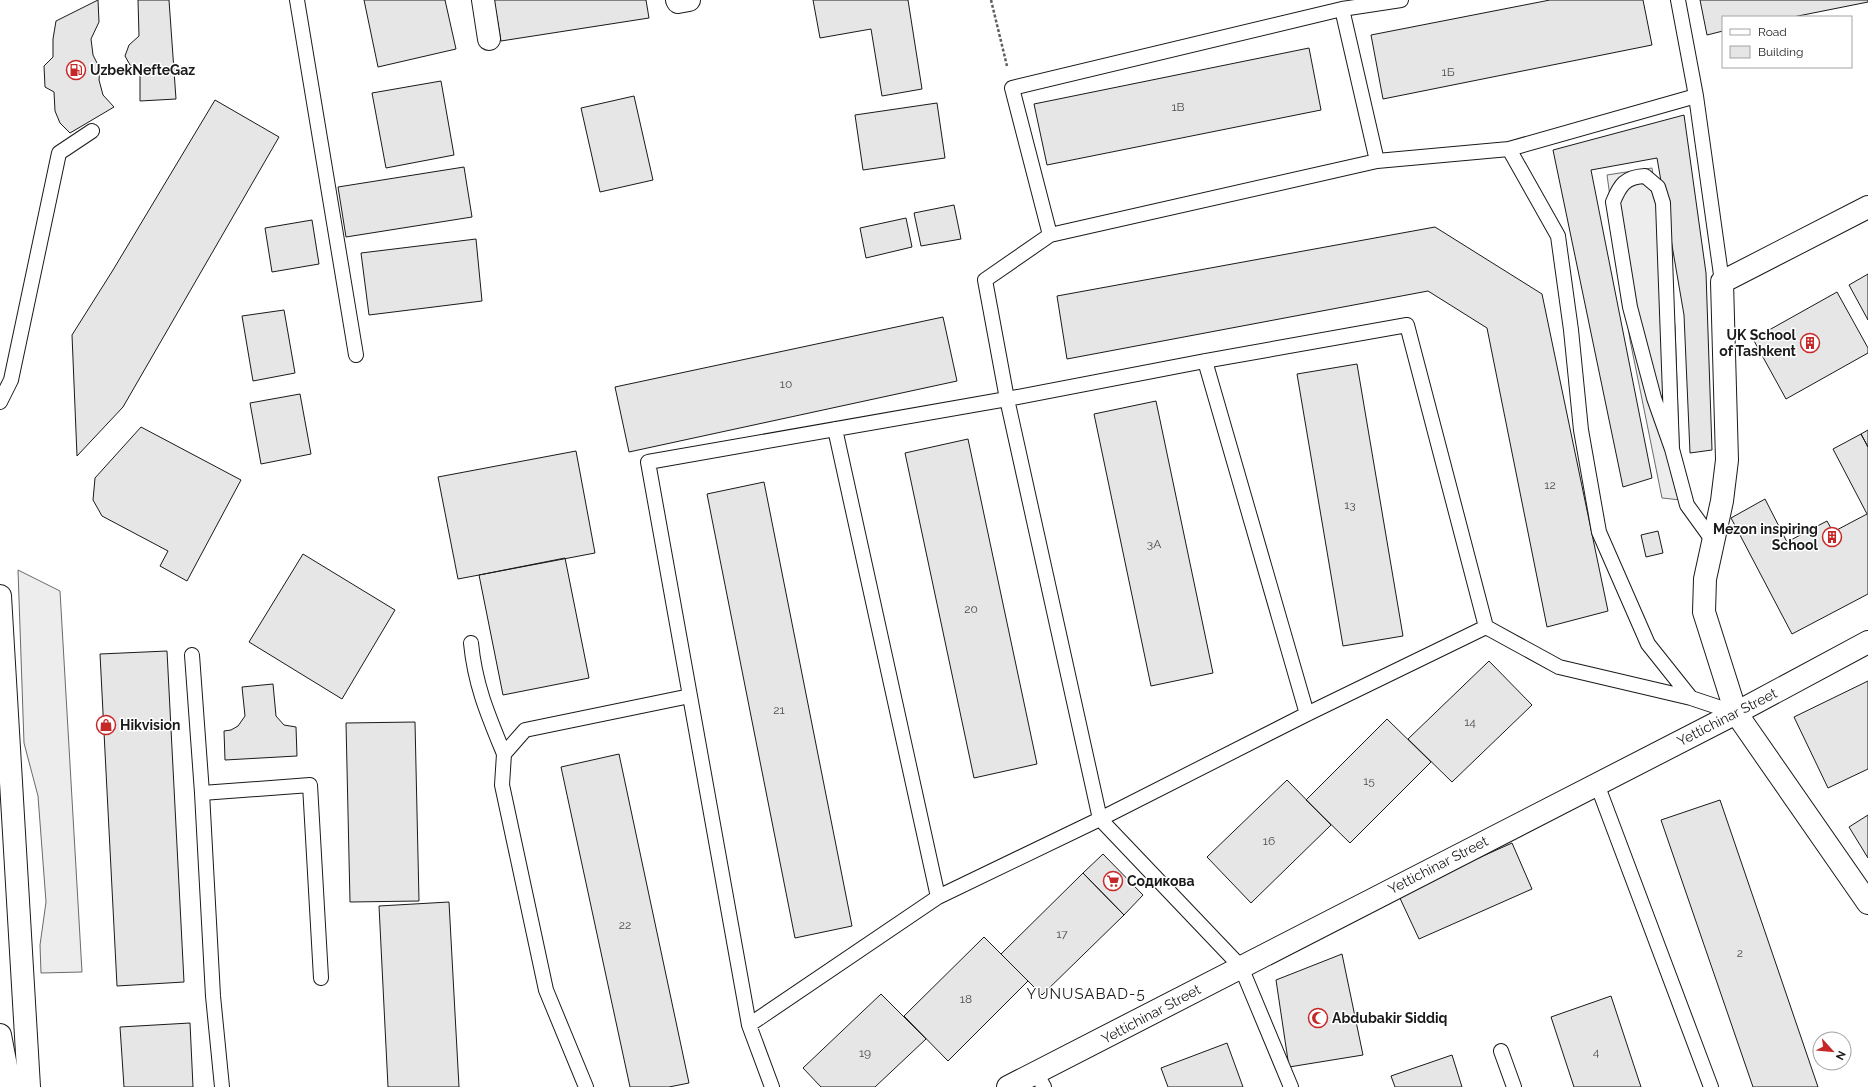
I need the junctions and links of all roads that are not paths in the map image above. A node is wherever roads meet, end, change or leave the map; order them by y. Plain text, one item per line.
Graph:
1 (297, 0) edge
2 (483, 0) edge
3 (1401, 0) edge
4 (1678, 0) edge
5 (1342, 9) junction
6 (489, 39) dead end
7 (1696, 96) junction
8 (92, 131) dead end
9 (1509, 149) junction
10 (1377, 161) junction
11 (1868, 207) edge
12 (1050, 235) junction
13 (1722, 282) junction
14 (356, 355) dead end
15 (1205, 361) junction
16 (1007, 399) junction
17 (0, 402) edge
18 (835, 429) junction
19 (1672, 449) junction
20 (1713, 541) junction
21 (0, 596) edge
22 (1486, 627) junction
23 (1868, 642) edge
24 (471, 643) dead end
25 (192, 655) dead end
26 (690, 696) junction
27 (1691, 698) junction
28 (1736, 713) junction
29 (1308, 714) junction
30 (504, 754) junction
31 (1597, 784) junction
32 (202, 793) junction
33 (1100, 819) junction
34 (938, 897) junction
35 (1868, 903) edge
36 (1241, 967) junction
37 (321, 978) dead end
38 (749, 1025) junction
39 (0, 1035) edge
40 (1501, 1050) dead end
41 (1040, 1080) edge
42 (10, 1087) edge
43 (29, 1087) edge
44 (222, 1087) edge
45 (586, 1087) edge
46 (772, 1087) edge
47 (1008, 1087) edge
48 (1291, 1087) edge
49 (1514, 1087) edge
50 (1711, 1087) edge

1 - 14 lane
2 - 6 street
3 - 5 lane
4 - 7 lane
5 - 10 lane
5 - 12 lane
7 - 9 lane
7 - 13 lane
8 - 17 lane
9 - 10 lane
9 - 27 lane
10 - 12 lane
11 - 13 street
12 - 16 lane
13 - 20 street
15 - 16 lane
15 - 22 lane
15 - 29 lane
16 - 18 lane
16 - 33 lane
18 - 26 lane
18 - 34 lane
19 - 19 lane
19 - 20 lane
20 - 28 street
21 - 43 street
22 - 27 lane
22 - 29 lane
23 - 28 street, Yettichinаr Street
24 - 30 lane
25 - 32 lane
26 - 30 lane
26 - 38 lane
27 - 28 lane
28 - 31 street, Yettichinаr Street
28 - 35 street
29 - 33 lane
30 - 45 lane
31 - 36 street, Yettichinаr Street
31 - 50 lane
32 - 37 lane
32 - 44 lane
33 - 34 lane
33 - 36 lane
34 - 38 lane
36 - 41 street, Yettichinаr Street
36 - 48 lane
38 - 46 lane
39 - 42 street
40 - 49 lane
41 - 47 street, Yettichinаr Street

